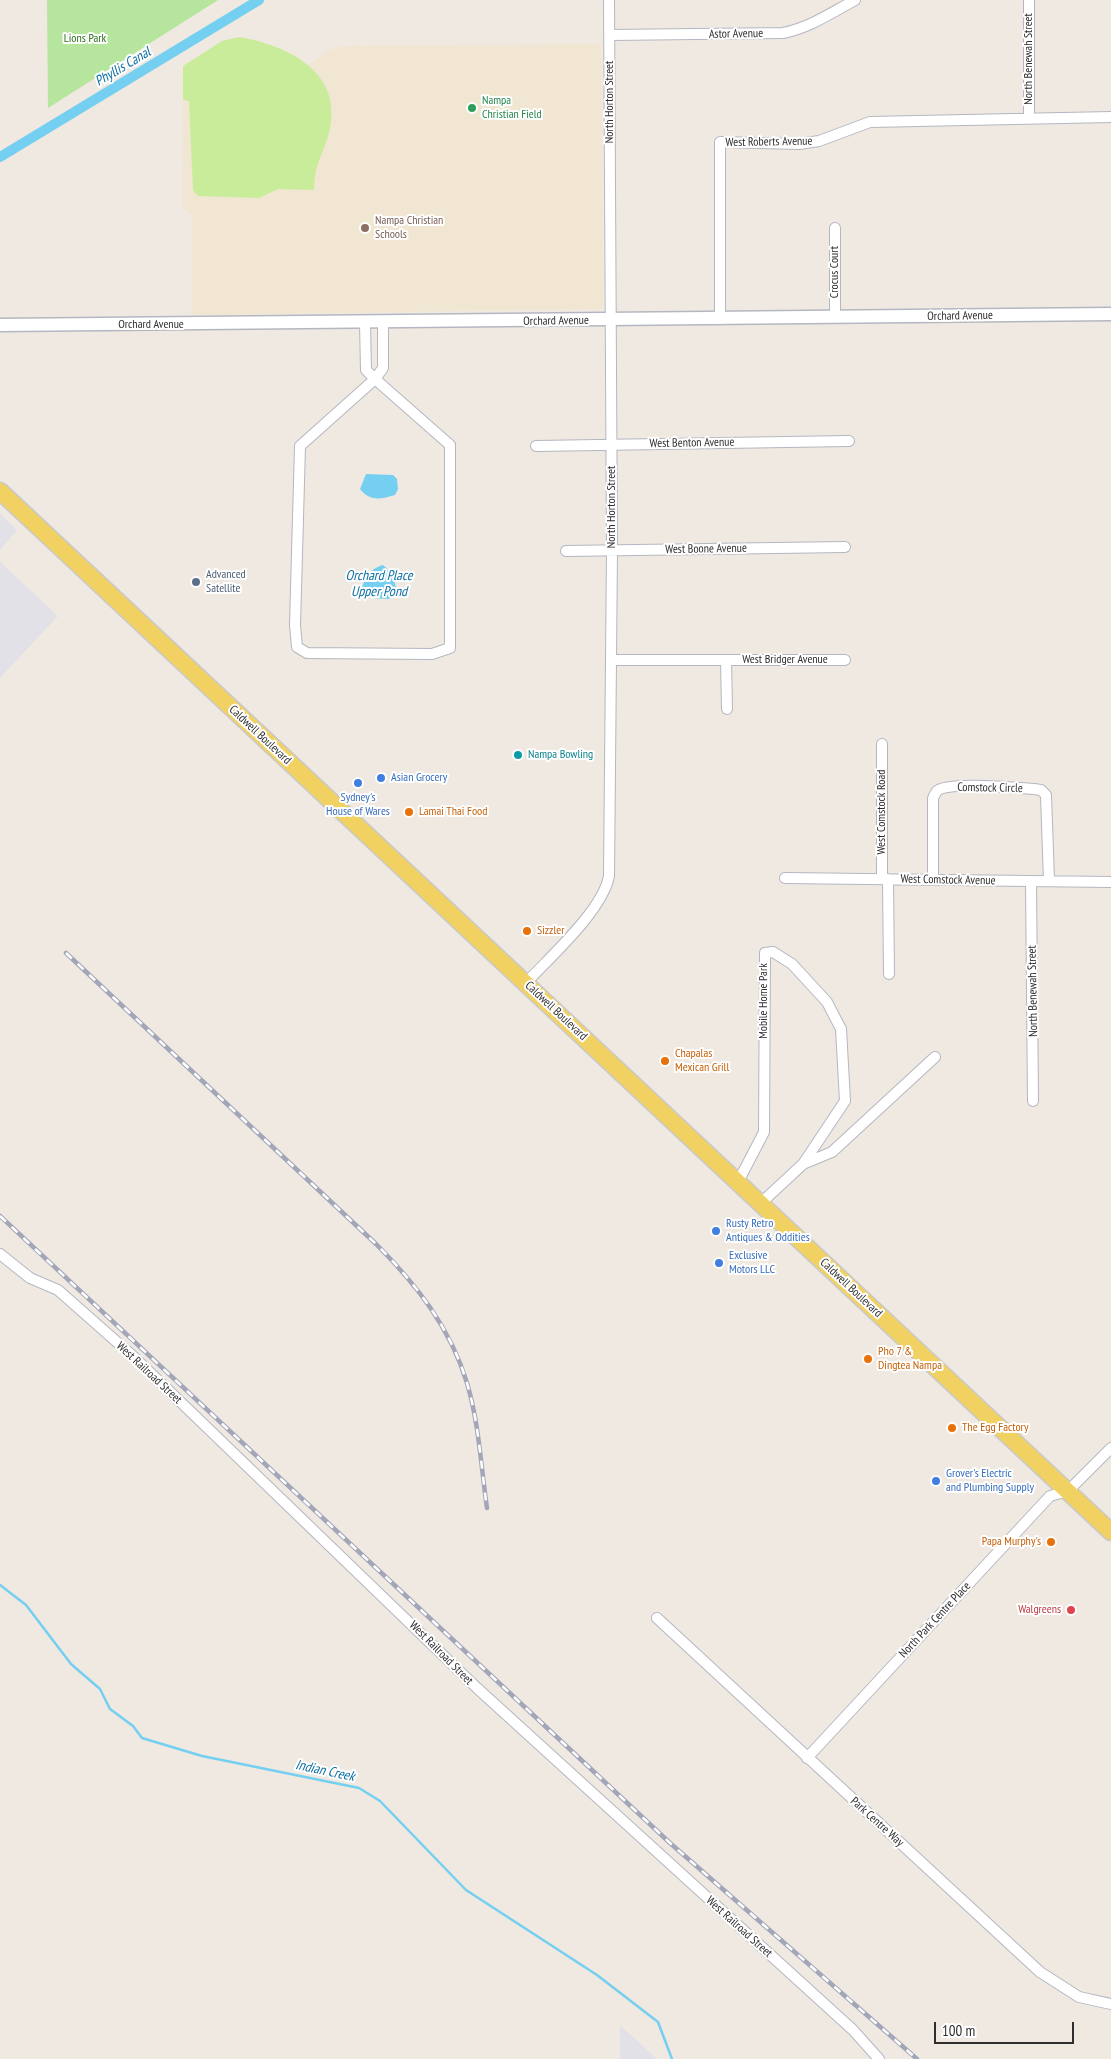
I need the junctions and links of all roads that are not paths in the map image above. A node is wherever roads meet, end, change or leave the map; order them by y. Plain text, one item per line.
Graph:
1 (609, 0) edge
2 (1029, 0) edge
3 (850, 1) edge
4 (610, 35) junction
5 (1111, 117) edge
6 (1029, 118) junction
7 (835, 228) dead end
8 (1111, 314) edge
9 (835, 317) junction
10 (720, 319) junction
11 (612, 320) junction
12 (365, 323) junction
13 (383, 323) junction
14 (0, 325) edge
15 (376, 379) junction
16 (850, 441) dead end
17 (611, 444) junction
18 (536, 446) dead end
19 (0, 491) edge
20 (845, 547) dead end
21 (566, 551) dead end
22 (612, 551) junction
23 (611, 660) junction
24 (726, 660) junction
25 (845, 660) dead end
26 (727, 709) dead end
27 (882, 744) dead end
28 (785, 878) dead end
29 (885, 879) junction
30 (933, 880) junction
31 (1031, 881) junction
32 (1049, 881) junction
33 (1111, 882) edge
34 (889, 974) dead end
35 (526, 983) junction
36 (935, 1057) dead end
37 (1033, 1101) dead end
38 (803, 1164) junction
39 (738, 1182) junction
40 (761, 1203) junction
41 (0, 1254) edge
42 (1111, 1448) edge
43 (1068, 1491) junction
44 (1111, 1532) edge
45 (657, 1618) dead end
46 (807, 1758) junction
47 (1111, 2004) edge
48 (879, 2059) edge

1 - 4 street, North Horton Street
2 - 6 street, North Benewah Street
3 - 4 street, Astor Avenue
4 - 11 street, North Horton Street
5 - 6 street, West Roberts Avenue
6 - 10 street, West Roberts Avenue
7 - 9 street, Crocus Court
8 - 9 street, Orchard Avenue
9 - 10 street, Orchard Avenue
10 - 11 street, Orchard Avenue
11 - 13 street, Orchard Avenue
11 - 17 street, North Horton Street
12 - 13 street, Orchard Avenue
12 - 14 street, Orchard Avenue
12 - 15 street
13 - 15 street
15 - 15 street
16 - 17 street, West Benton Avenue
17 - 18 street, West Benton Avenue
17 - 22 street, North Horton Street
19 - 35 main road, Caldwell Boulevard
20 - 22 street, West Boone Avenue
21 - 22 street, West Boone Avenue
22 - 23 street, North Horton Street
23 - 24 street, West Bridger Avenue
23 - 35 street, North Horton Street
24 - 25 street, West Bridger Avenue
24 - 26 street, West Bridger Avenue
27 - 29 street, West Comstock Road
28 - 29 street, West Comstock Avenue
29 - 30 street, West Comstock Avenue
29 - 34 street, West Comstock Road
30 - 31 street, West Comstock Avenue
30 - 32 street, Comstock Circle
31 - 32 street, West Comstock Avenue
31 - 37 street, North Benewah Street
32 - 33 street, West Comstock Avenue
35 - 39 main road, Caldwell Boulevard
36 - 38 street, Mobile Home Park
38 - 39 street, Mobile Home Park
38 - 40 street, Mobile Home Park
39 - 40 main road, Caldwell Boulevard
40 - 43 main road, Caldwell Boulevard
41 - 48 street, West Railroad Street
42 - 43 street
43 - 44 main road, Caldwell Boulevard
43 - 46 street, North Park Centre Place
45 - 46 street, Park Centre Way
46 - 47 street, Park Centre Way

